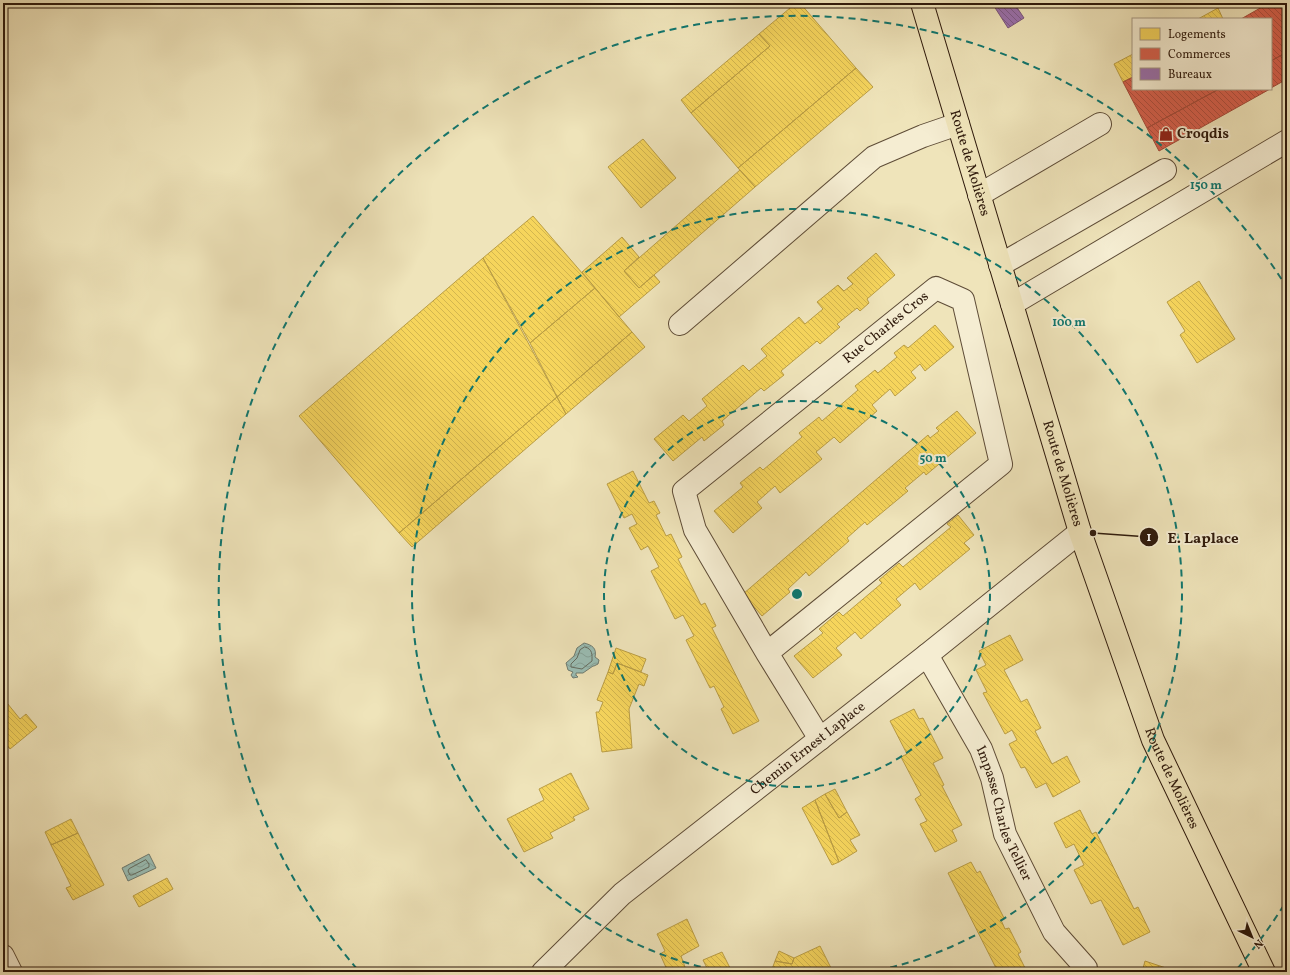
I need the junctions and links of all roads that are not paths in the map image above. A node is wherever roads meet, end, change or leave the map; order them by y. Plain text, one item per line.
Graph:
1 (922, 3) edge
2 (958, 124) junction
3 (1100, 124) dead end
4 (1287, 141) edge
5 (1165, 170) dead end
6 (979, 195) junction
7 (1000, 265) junction
8 (1012, 304) junction
9 (680, 324) dead end
10 (1080, 532) junction
11 (767, 653) junction
12 (927, 655) junction
13 (820, 739) junction
14 (3, 956) edge
15 (1086, 968) dead end
16 (11, 972) edge
17 (543, 972) edge
18 (1264, 972) edge

1 - 2 main road, Route de Molières
2 - 6 main road, Route de Molières
2 - 9 street
3 - 6 street
4 - 8 street
5 - 7 street
6 - 7 main road, Route de Molières
7 - 8 main road, Route de Molières
8 - 10 main road, Route de Molières
10 - 12 street, Chemin Ernest Laplace
10 - 18 main road, Route de Molières
11 - 11 street, Rue Charles Cros
11 - 13 street, Rue Charles Cros
12 - 13 street, Chemin Ernest Laplace
12 - 15 street, Impasse Charles Tellier
13 - 17 street, Chemin Ernest Laplace
14 - 16 street

